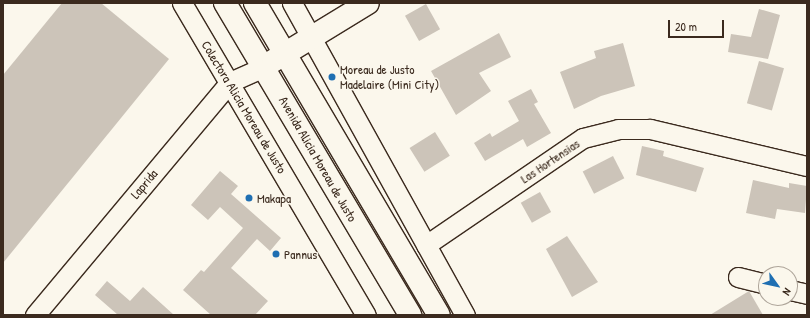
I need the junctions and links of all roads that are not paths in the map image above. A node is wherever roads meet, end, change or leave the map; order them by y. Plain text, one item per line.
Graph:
1 (182, 3) edge
2 (225, 3) edge
3 (256, 3) edge
4 (292, 3) edge
5 (368, 3) edge
6 (311, 38) junction
7 (285, 54) junction
8 (264, 67) junction
9 (230, 82) junction
10 (807, 166) edge
11 (426, 245) junction
12 (738, 277) dead end
13 (758, 282) edge
14 (35, 315) edge
15 (366, 315) edge
16 (410, 315) edge
17 (439, 315) edge
18 (465, 315) edge

1 - 9 street, Colectora Alicia Moreau de Justo
2 - 8 main road, Avenida Alicia Moreau de Justo
3 - 7 main road, Avenida Alicia Moreau de Justo
4 - 6 street
5 - 6 main road
6 - 7 main road
6 - 11 street
7 - 8 main road
7 - 17 main road, Avenida Alicia Moreau de Justo
8 - 9 street, Laprida
8 - 16 main road, Avenida Alicia Moreau de Justo
9 - 14 street, Laprida
9 - 15 street, Colectora Alicia Moreau de Justo
10 - 11 street, Las Hortensias
11 - 18 street
12 - 13 street

